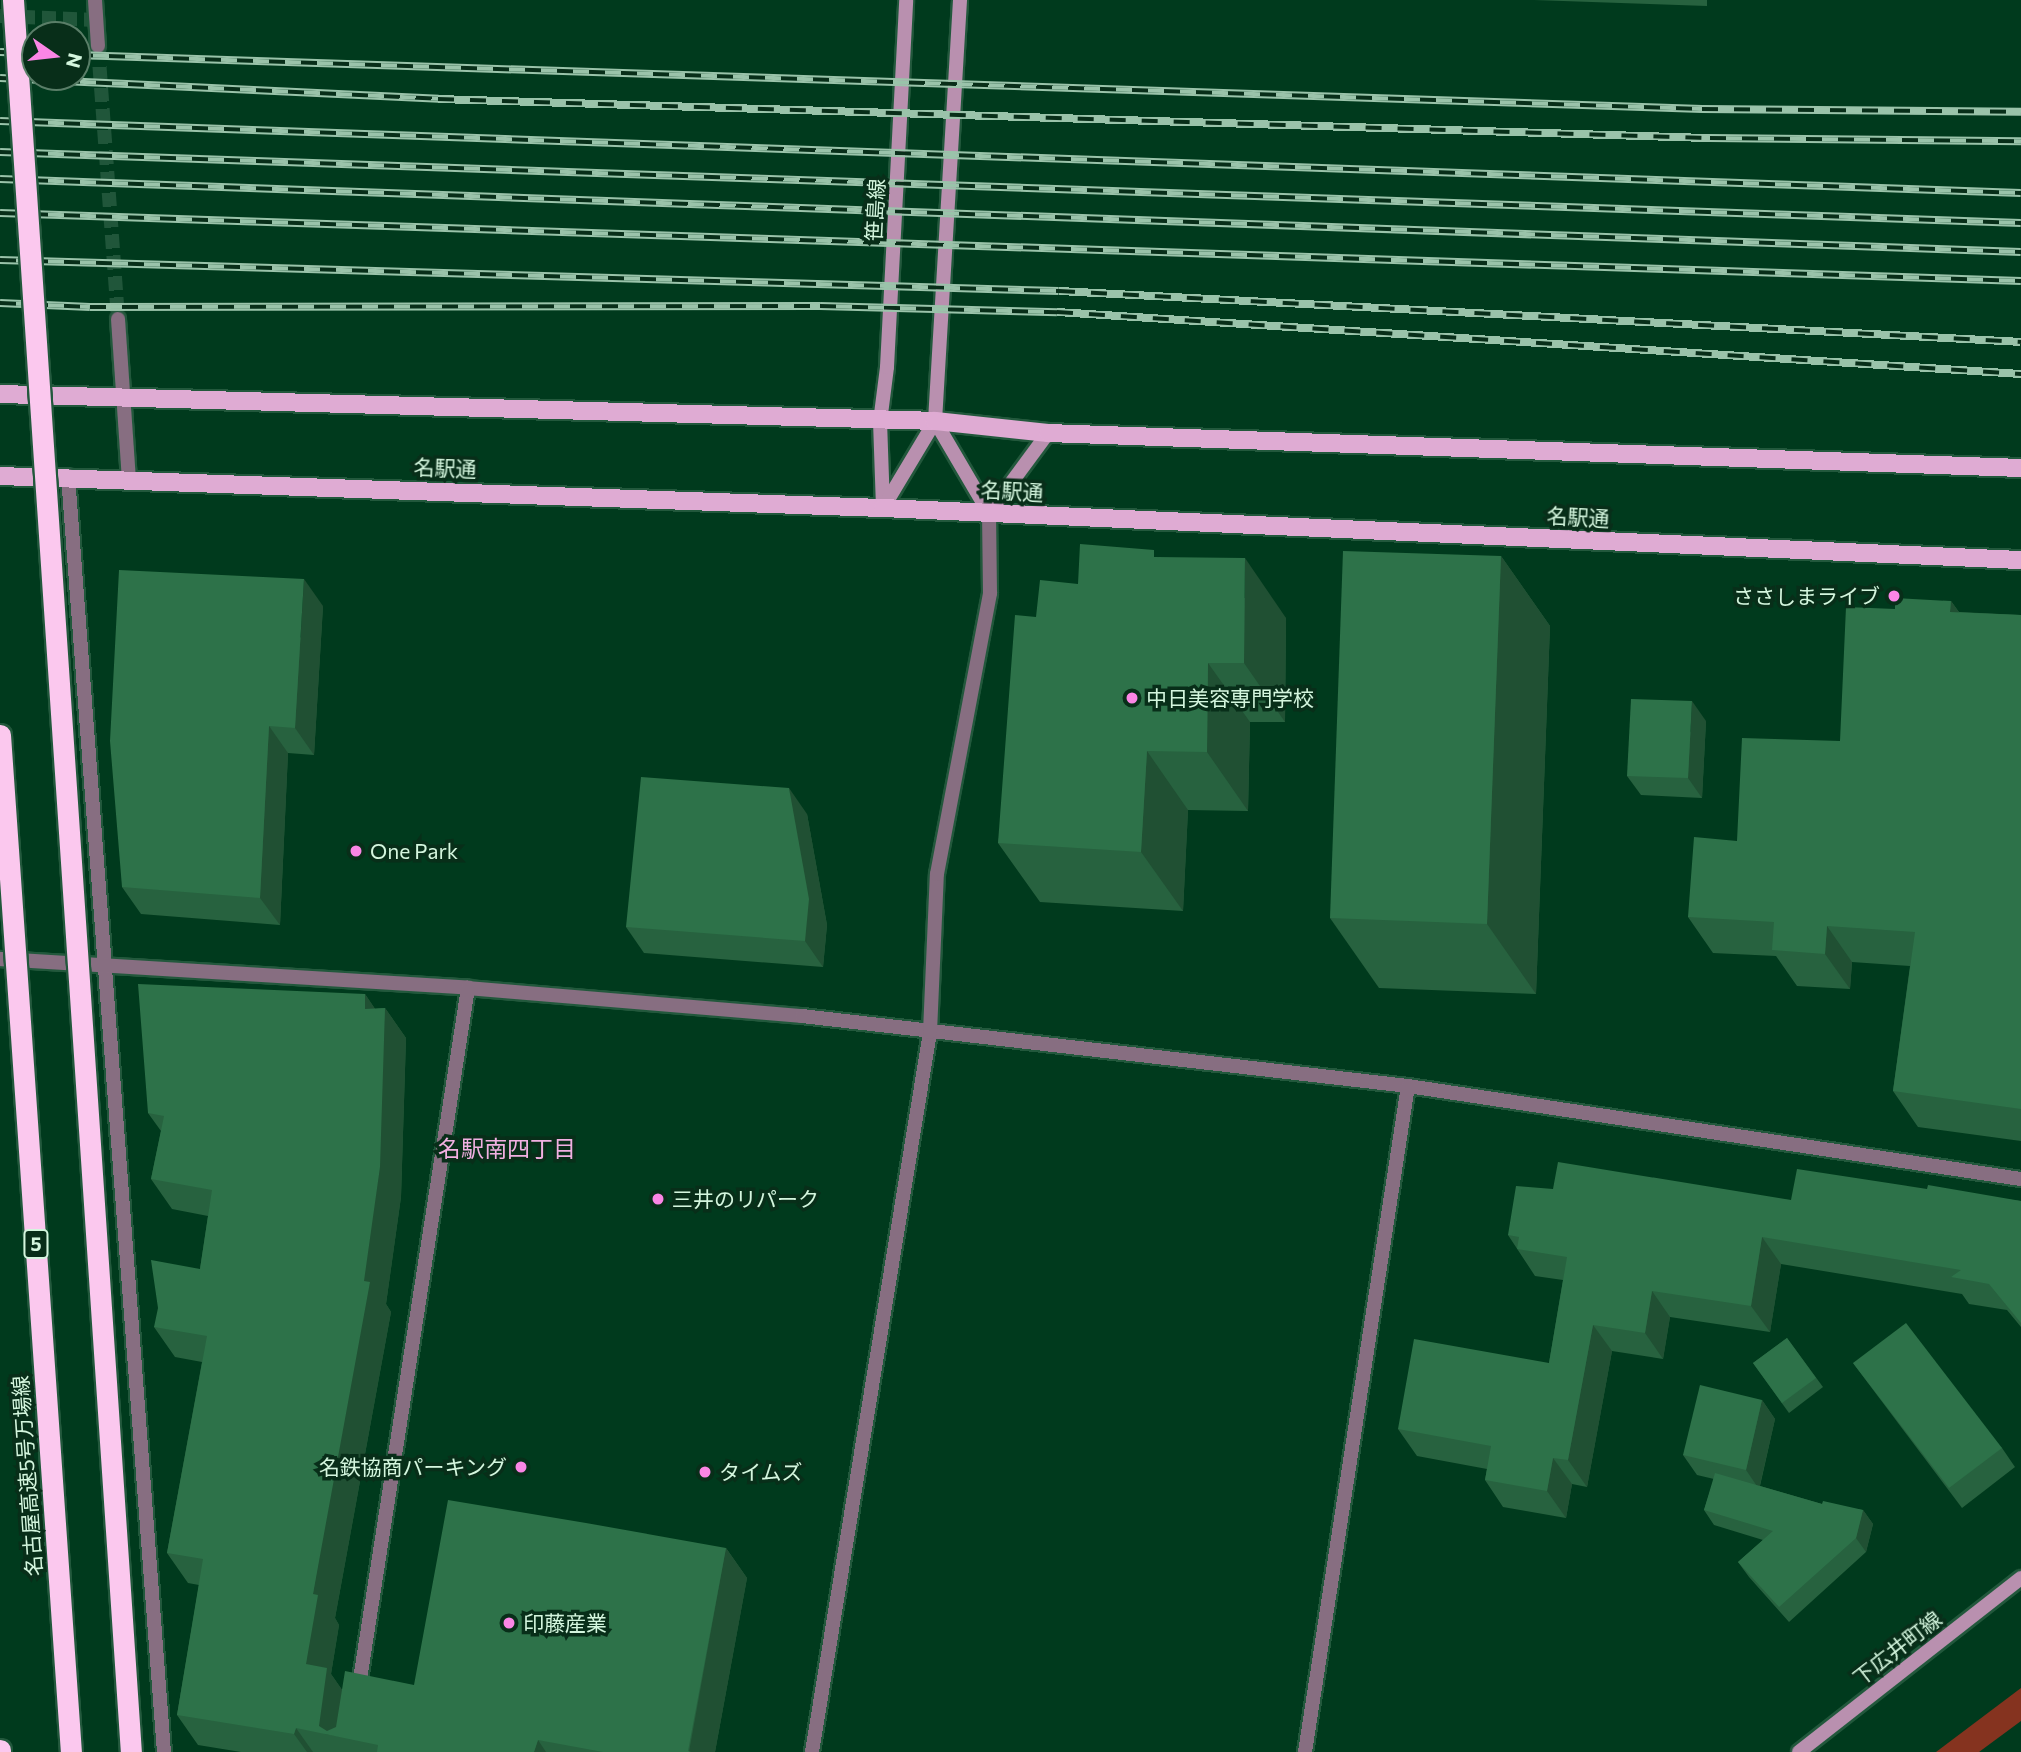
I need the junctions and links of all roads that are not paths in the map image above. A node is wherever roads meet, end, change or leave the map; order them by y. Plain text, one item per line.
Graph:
1 (13, 0) edge
2 (94, 0) edge
3 (906, 0) edge
4 (960, 0) edge
5 (98, 46) tunnel mouth
6 (118, 319) tunnel mouth
7 (0, 394) edge
8 (124, 398) junction
9 (935, 421) junction
10 (880, 422) junction
11 (1048, 433) junction
12 (2021, 468) edge
13 (0, 476) edge
14 (68, 476) junction
15 (129, 479) junction
16 (883, 508) junction
17 (989, 513) junction
18 (2021, 560) edge
19 (0, 735) edge
20 (0, 959) edge
21 (105, 966) junction
22 (468, 988) junction
23 (930, 1032) junction
24 (1408, 1086) junction
25 (2021, 1179) edge
26 (2021, 1578) edge
27 (355, 1712) edge
28 (71, 1752) edge
29 (131, 1752) edge
30 (164, 1752) edge
31 (812, 1752) edge
32 (1304, 1752) edge
33 (1799, 1752) edge

1 - 29 highway, bridge
2 - 5 street
3 - 10 street, 笹島線
4 - 9 street
6 - 8 street
7 - 8 main road
8 - 10 main road
8 - 15 street
9 - 10 main road
9 - 11 main road
9 - 16 street
9 - 17 street
10 - 16 street, 笹島線
11 - 12 main road
11 - 17 street
13 - 14 main road, 名駅通
14 - 15 main road, 名駅通
14 - 21 street
15 - 16 main road, 名駅通
16 - 17 main road, 名駅通
17 - 18 main road, 名駅通
17 - 23 street
19 - 28 highway, 名古屋高速5号万場線 / 5, bridge
20 - 21 street
21 - 22 street
21 - 30 street
22 - 23 street
22 - 27 street
23 - 24 street
23 - 31 street
24 - 25 street
24 - 32 street
26 - 33 street, 下広井町線

